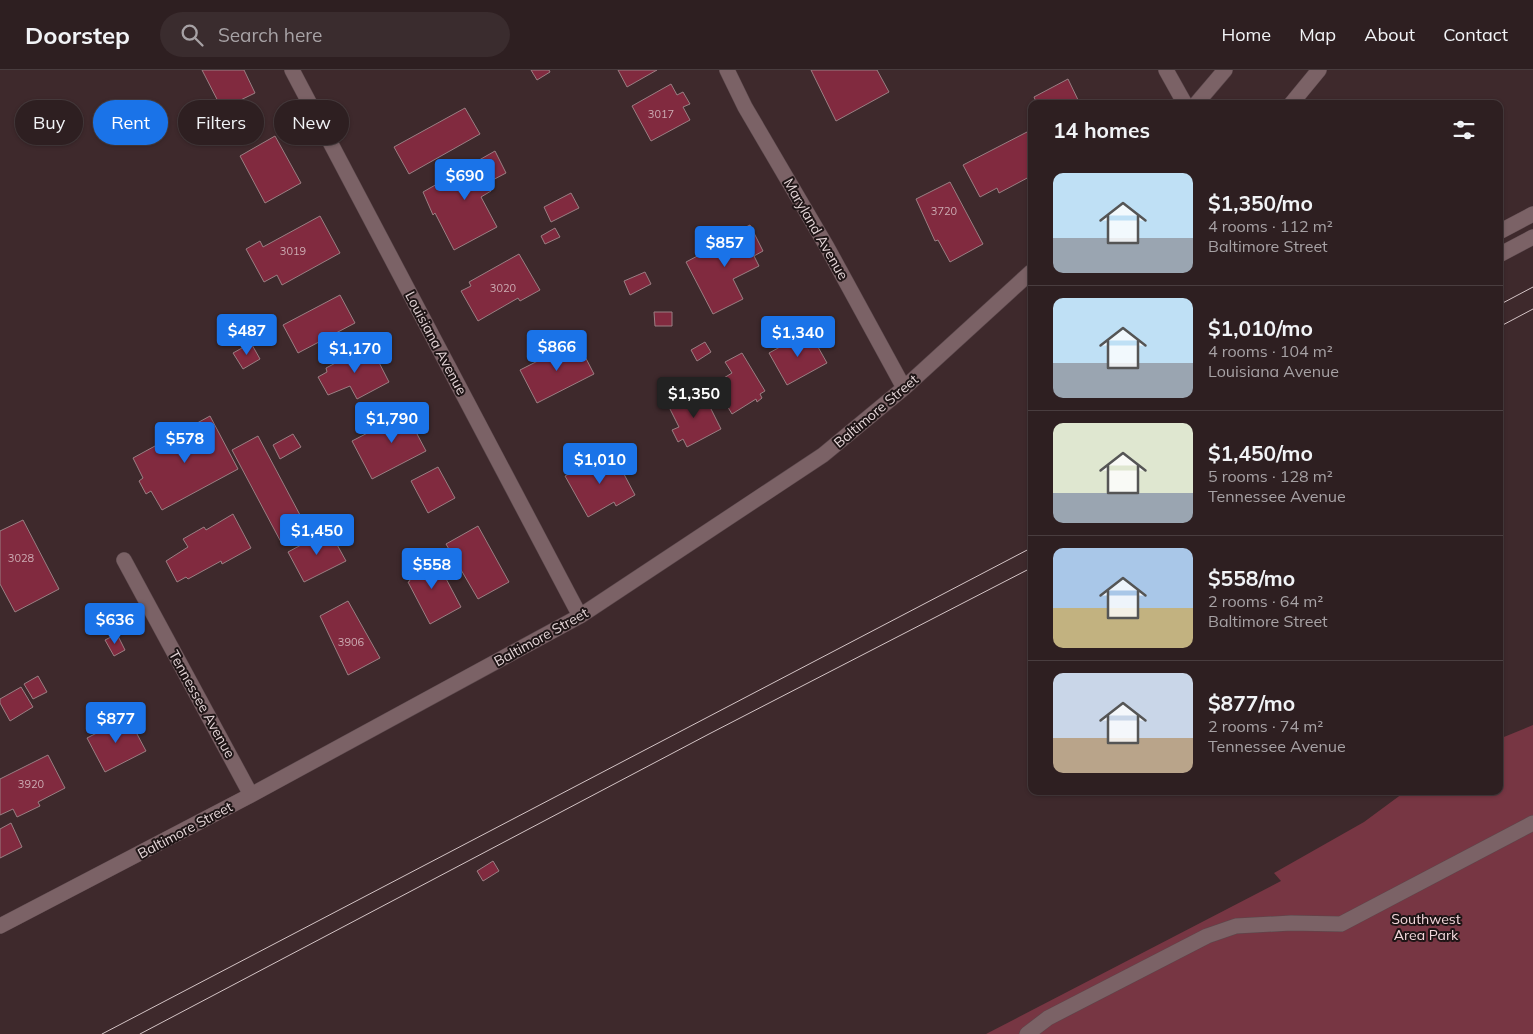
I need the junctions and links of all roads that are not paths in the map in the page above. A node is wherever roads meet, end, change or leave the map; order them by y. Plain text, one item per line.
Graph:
1 (292, 70) edge
2 (727, 70) edge
3 (1166, 70) edge
4 (1225, 70) edge
5 (1319, 70) edge
6 (1183, 100) edge
7 (1199, 100) edge
8 (1294, 100) edge
9 (1533, 214) edge
10 (1503, 230) edge
11 (1533, 237) edge
12 (1503, 253) edge
13 (1028, 275) edge
14 (904, 388) junction
15 (124, 560) dead end
16 (580, 616) junction
17 (251, 795) junction
18 (1533, 823) edge
19 (0, 926) edge
20 (1027, 1034) edge

1 - 16 street, Louisiana Avenue
2 - 14 street, Maryland Avenue
3 - 6 street
4 - 7 street
5 - 8 street
9 - 10 street
11 - 12 street
13 - 14 street, Baltimore Street
14 - 16 street, Baltimore Street
15 - 17 street, Tennessee Avenue
16 - 17 street, Baltimore Street
17 - 19 street, Baltimore Street
18 - 20 street

